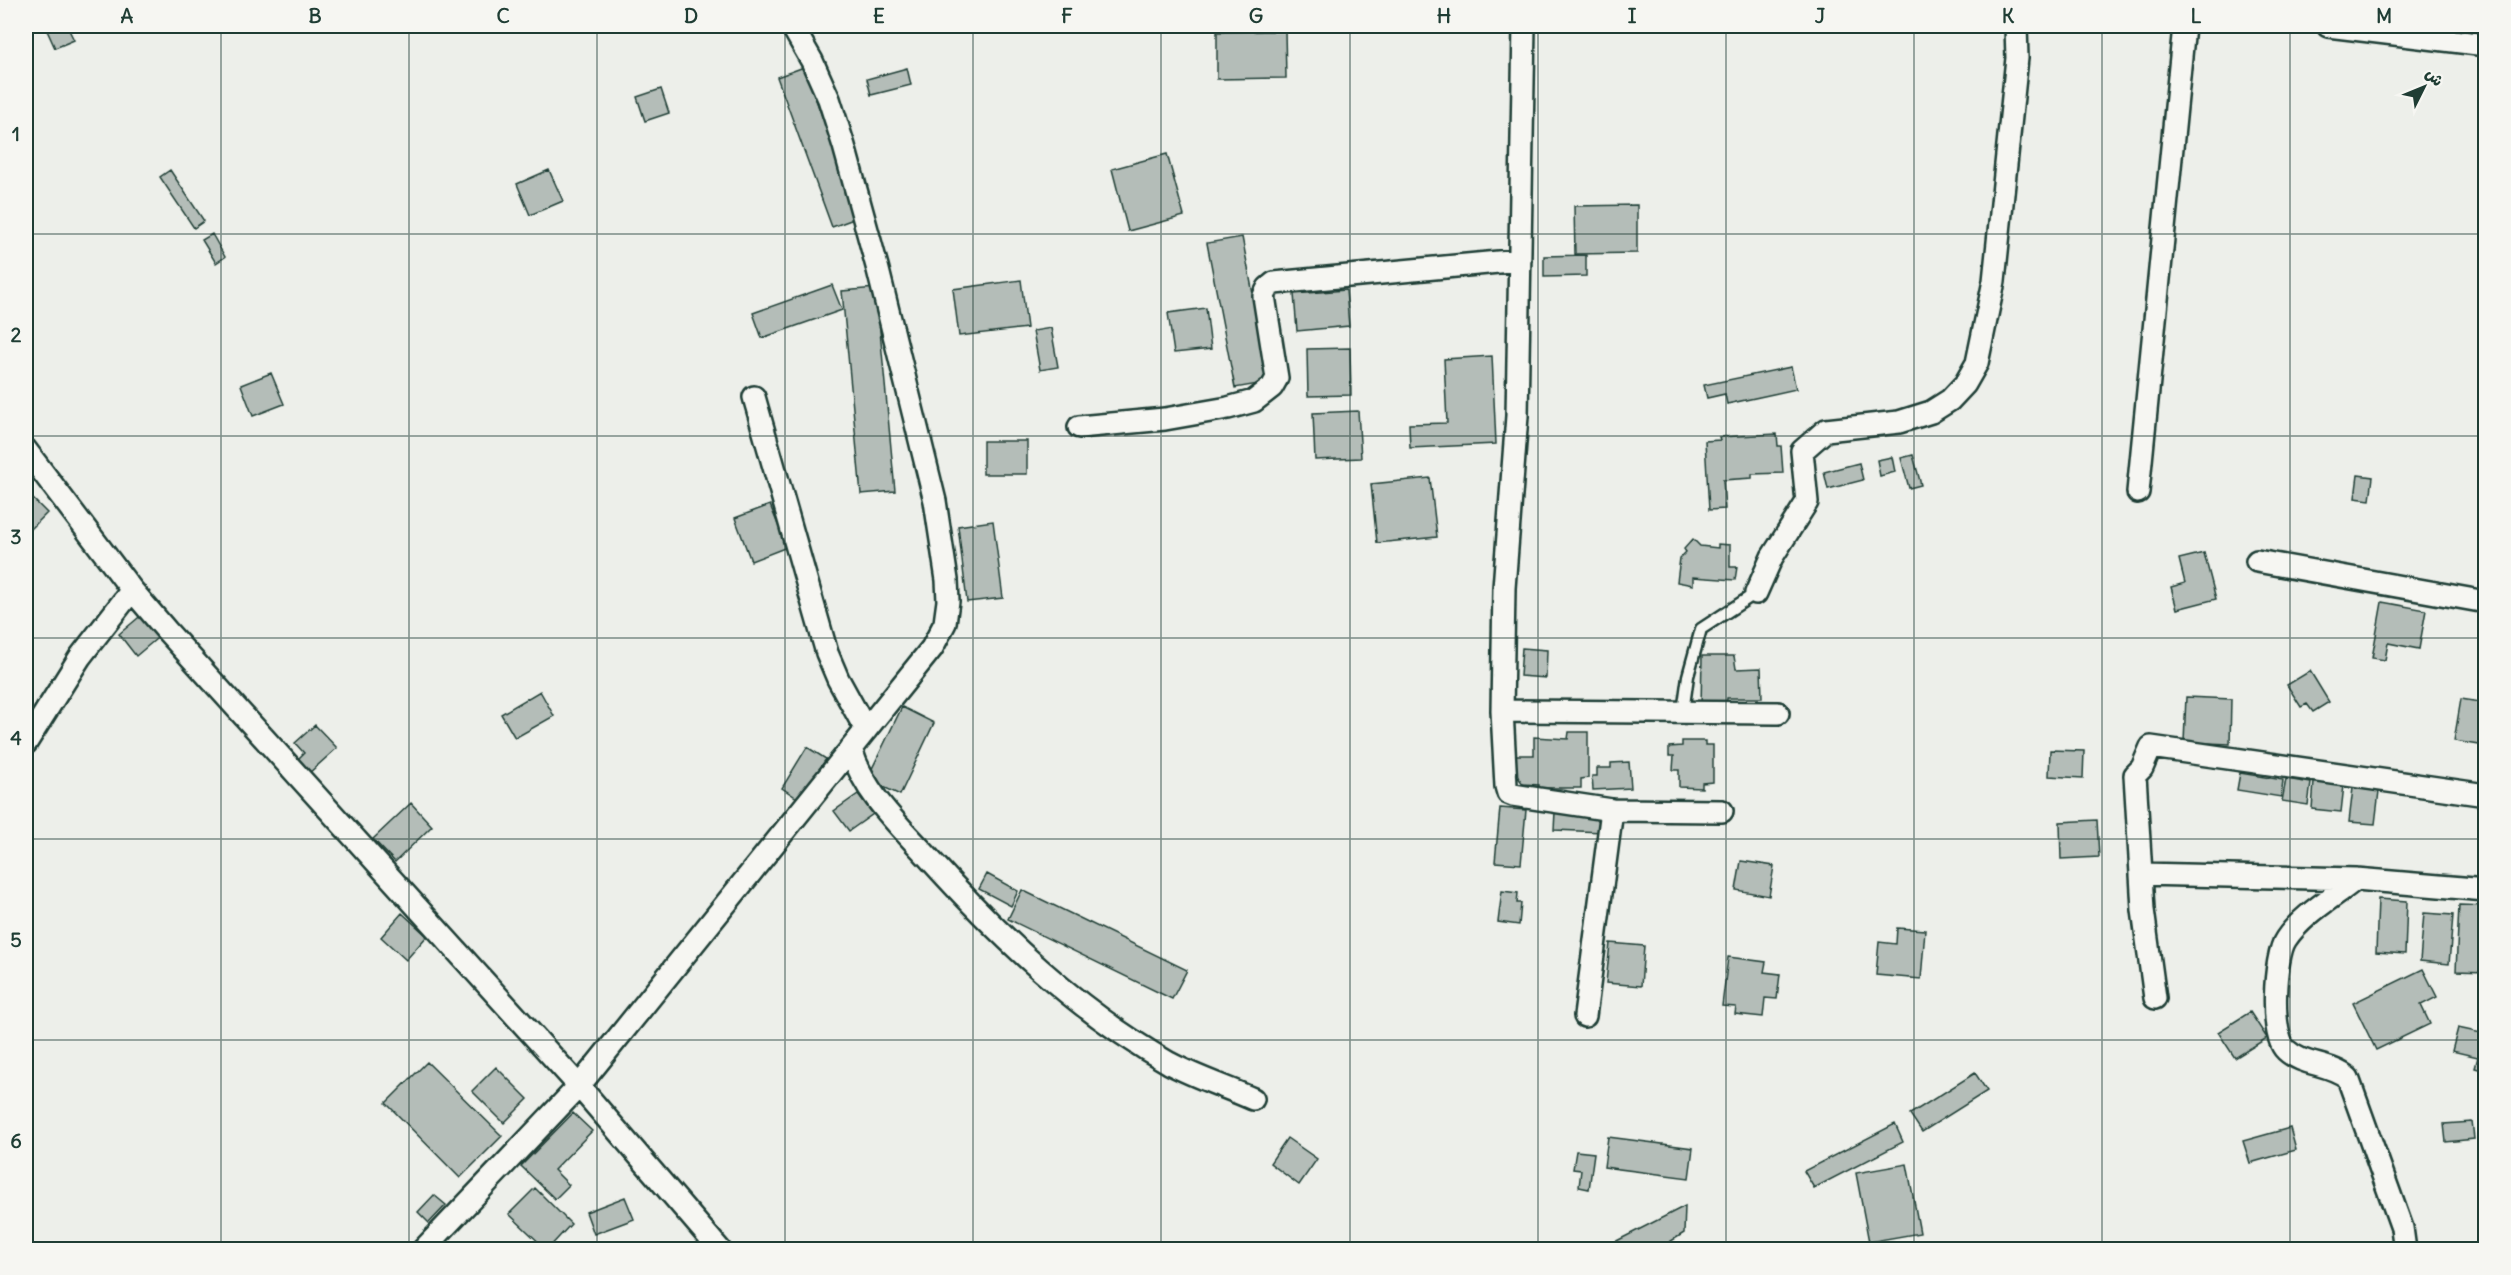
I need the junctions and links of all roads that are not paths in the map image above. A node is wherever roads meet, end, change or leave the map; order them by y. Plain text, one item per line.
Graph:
1 (792, 26) edge
2 (1524, 26) edge
3 (2016, 26) edge
4 (2184, 26) edge
5 (2328, 26) edge
6 (2486, 45) edge
7 (1520, 260) junction
8 (754, 397) dead end
9 (1079, 427) dead end
10 (26, 450) edge
11 (2138, 492) dead end
12 (2257, 561) dead end
13 (132, 590) junction
14 (1756, 593) joint
15 (2486, 602) edge
16 (1502, 711) junction
17 (1683, 712) junction
18 (1778, 712) dead end
19 (866, 730) junction
20 (26, 743) edge
21 (851, 749) junction
22 (2486, 795) edge
23 (1612, 810) junction
24 (1722, 811) dead end
25 (2141, 874) junction
26 (2356, 879) junction
27 (2486, 890) edge
28 (2155, 998) dead end
29 (1585, 1016) dead end
30 (579, 1086) junction
31 (1254, 1099) dead end
32 (423, 1250) edge
33 (720, 1250) edge
34 (2405, 1250) edge

1 - 19 street
2 - 7 street
3 - 14 street
4 - 11 street
5 - 6 street
7 - 9 street
7 - 16 street
8 - 19 street
10 - 13 street
12 - 15 street
13 - 20 street
13 - 30 street
14 - 17 lane
16 - 17 street
16 - 23 street
17 - 18 street
19 - 21 street
21 - 30 street
21 - 31 street
22 - 25 street
23 - 24 street
23 - 29 street
25 - 26 street
25 - 28 street
26 - 27 street
26 - 34 street
30 - 32 street
30 - 33 street

